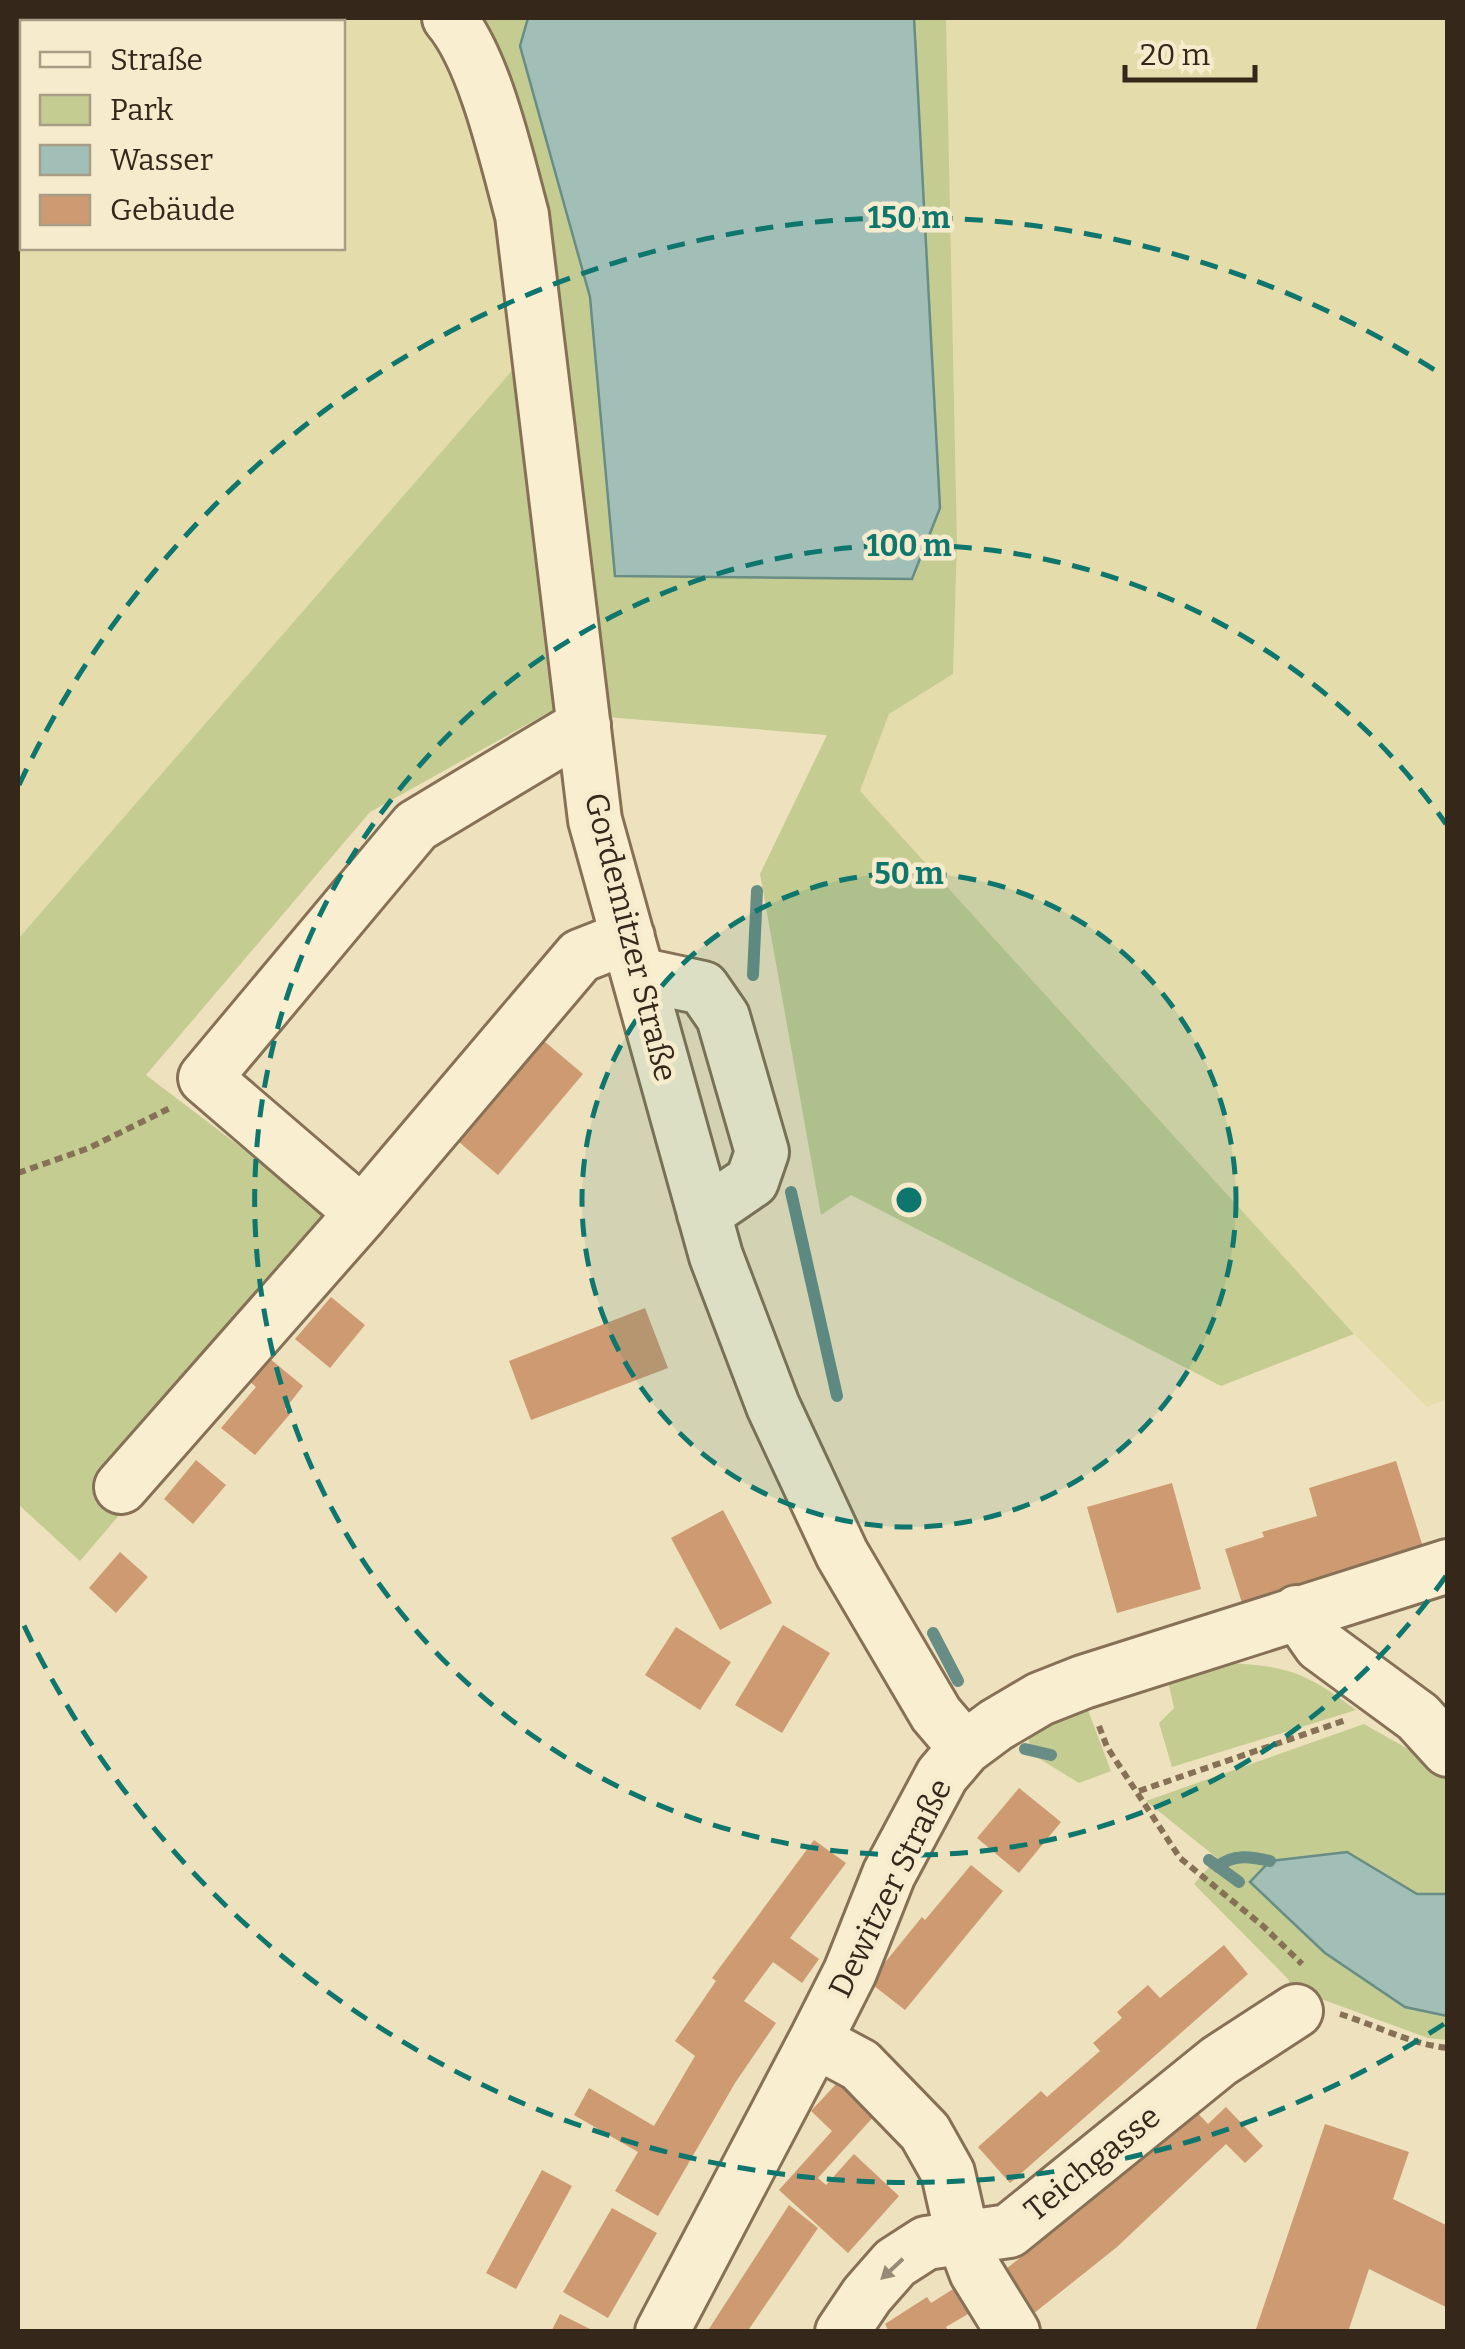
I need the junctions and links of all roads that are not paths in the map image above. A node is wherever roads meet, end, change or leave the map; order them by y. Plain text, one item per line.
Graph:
1 (450, 18) edge
2 (584, 725) junction
3 (633, 956) junction
4 (362, 1213) junction
5 (704, 1214) junction
6 (121, 1487) dead end
7 (1448, 1566) edge
8 (1296, 1612) junction
9 (965, 1748) junction
10 (1448, 1750) edge
11 (1315, 1996) road end
12 (816, 2042) junction
13 (962, 2235) junction
14 (662, 2332) edge
15 (842, 2332) edge
16 (1013, 2332) edge

1 - 2 street, Gordemitzer Straße
2 - 3 street, Gordemitzer Straße
2 - 4 street
3 - 4 street
3 - 5 street, Gordemitzer Straße
3 - 5 street
4 - 6 street
5 - 9 street, Gordemitzer Straße
7 - 8 street, Dewitzer Straße
8 - 9 street, Dewitzer Straße
8 - 10 street
9 - 12 street, Dewitzer Straße
11 - 13 street, Teichgasse
12 - 13 street
12 - 14 street, Dewitzer Straße
13 -> 15 street, Teichgasse
13 - 16 street

